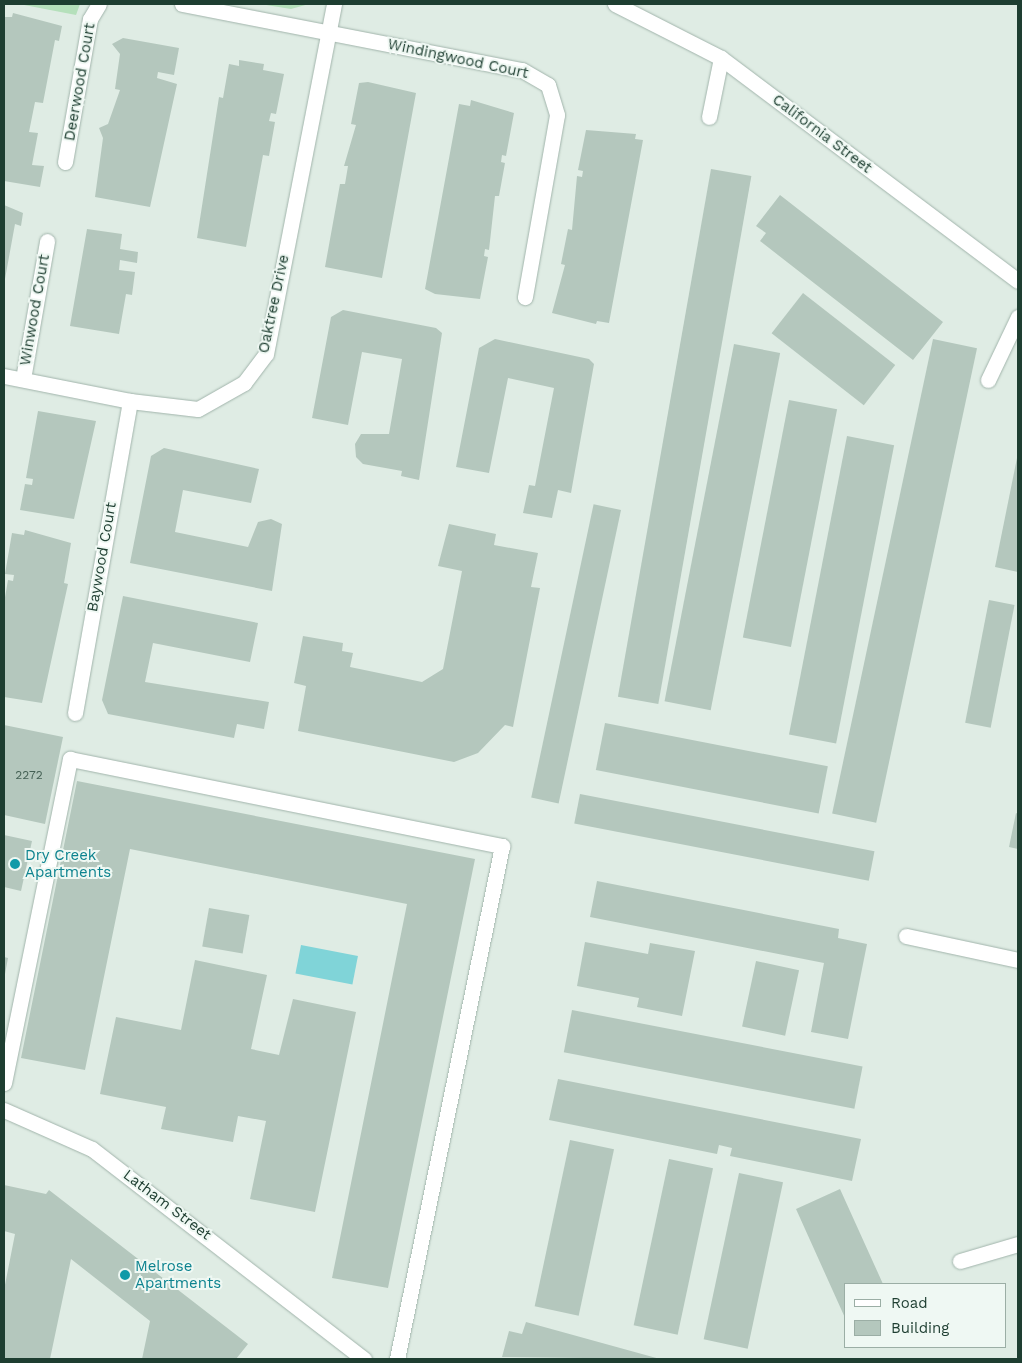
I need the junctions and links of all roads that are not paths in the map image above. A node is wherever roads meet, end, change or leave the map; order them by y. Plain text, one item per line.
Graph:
1 (99, 4) edge
2 (182, 4) edge
3 (334, 4) edge
4 (615, 4) edge
5 (330, 32) junction
6 (721, 58) junction
7 (709, 117) dead end
8 (65, 162) dead end
9 (47, 241) dead end
10 (1018, 281) edge
11 (525, 296) dead end
12 (1018, 317) edge
13 (4, 376) edge
14 (23, 379) junction
15 (988, 380) dead end
16 (130, 401) junction
17 (75, 713) dead end
18 (906, 936) dead end
19 (1018, 960) edge
20 (4, 1083) edge
21 (4, 1110) edge
22 (1018, 1244) edge
23 (960, 1260) dead end
24 (364, 1359) edge
25 (397, 1359) edge

1 - 8 street, Deerwood Court
2 - 5 street
3 - 5 street, Oaktree Drive
4 - 6 street, California Street
5 - 11 street, Windingwood Court
5 - 16 street, Oaktree Drive
6 - 7 street
6 - 10 street, California Street
9 - 14 street, Winwood Court
12 - 15 street
13 - 14 street, Oaktree Drive
14 - 16 street, Oaktree Drive
16 - 17 street, Baywood Court
18 - 19 street
20 - 25 street
21 - 24 street, Latham Street
22 - 23 street

